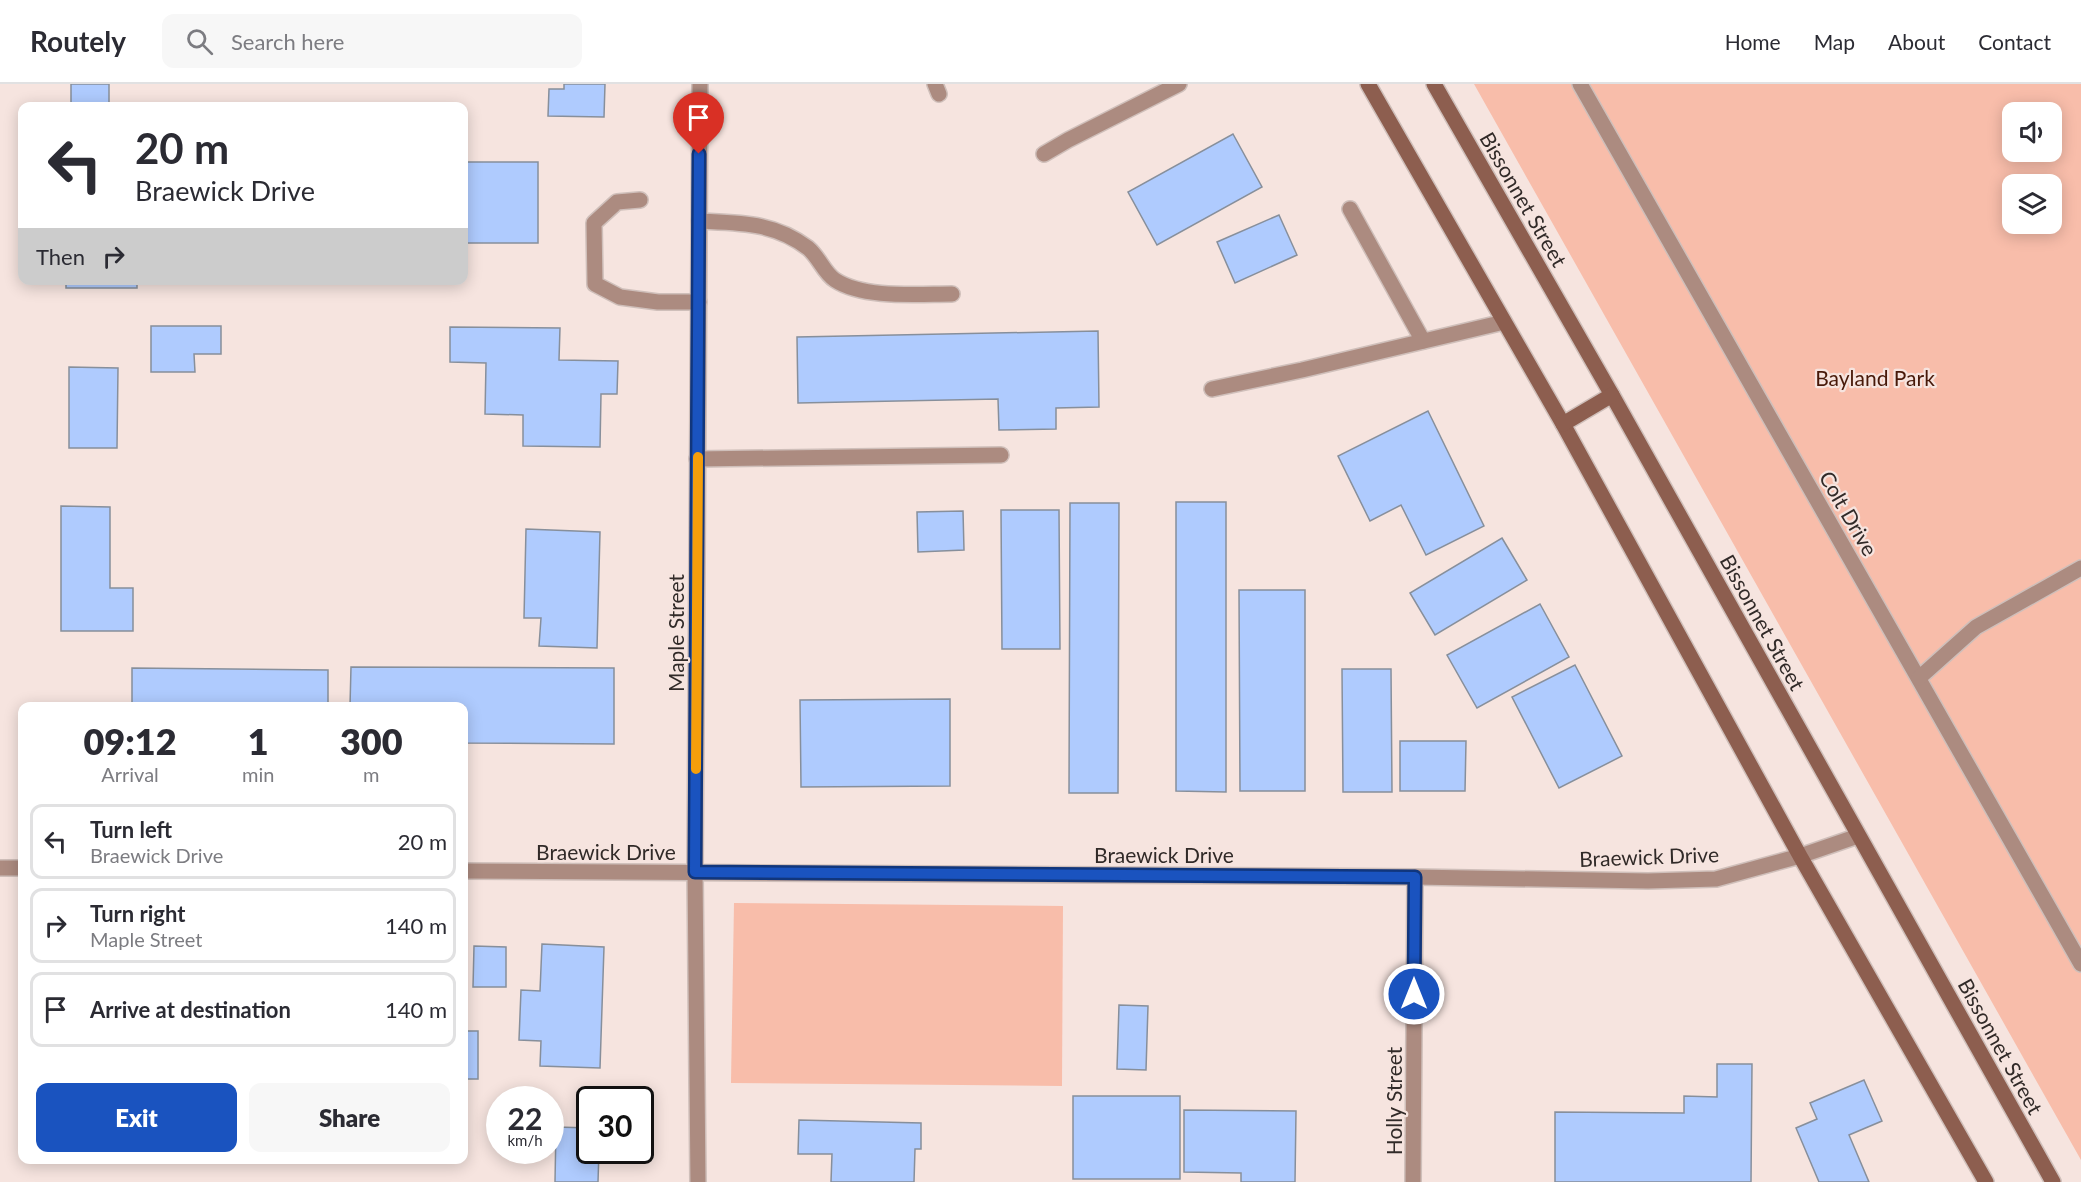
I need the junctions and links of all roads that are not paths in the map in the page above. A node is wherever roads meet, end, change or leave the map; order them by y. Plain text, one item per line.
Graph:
1 (700, 84) edge
2 (1179, 84) edge
3 (1368, 84) edge
4 (1434, 84) edge
5 (1580, 84) edge
6 (1044, 154) dead end
7 (640, 200) dead end
8 (1350, 209) dead end
9 (699, 221) junction
10 (952, 294) dead end
11 (699, 302) junction
12 (1504, 321) junction
13 (1423, 341) junction
14 (1212, 389) dead end
15 (1612, 395) junction
16 (1563, 424) junction
17 (1000, 455) dead end
18 (698, 459) junction
19 (2081, 568) edge
20 (1918, 678) junction
21 (1858, 836) junction
22 (1800, 856) junction
23 (0, 868) edge
24 (18, 868) edge
25 (468, 871) edge
26 (695, 872) junction
27 (1415, 877) junction
28 (2081, 964) edge
29 (698, 1182) edge
30 (1413, 1182) edge
31 (1986, 1182) edge
32 (2053, 1182) edge

1 - 9 street, Maple Street
2 - 6 street
3 - 12 main road
4 - 15 main road, Bissonnet Street
5 - 20 street, Colt Drive
7 - 11 street
8 - 13 street
9 - 10 street
9 - 11 street, Maple Street
11 - 18 street, Maple Street
12 - 13 street
12 - 16 main road
13 - 14 street
15 - 16 main road
15 - 21 main road, Bissonnet Street
16 - 22 main road
17 - 18 street
18 - 26 street, Maple Street
19 - 20 street
20 - 28 street, Colt Drive
21 - 22 street, Braewick Drive
21 - 32 main road, Bissonnet Street
22 - 27 street, Braewick Drive
22 - 31 main road
23 - 24 street
25 - 26 street, Braewick Drive
26 - 27 street, Braewick Drive
26 - 29 street, Maple Street
27 - 30 street, Holly Street

